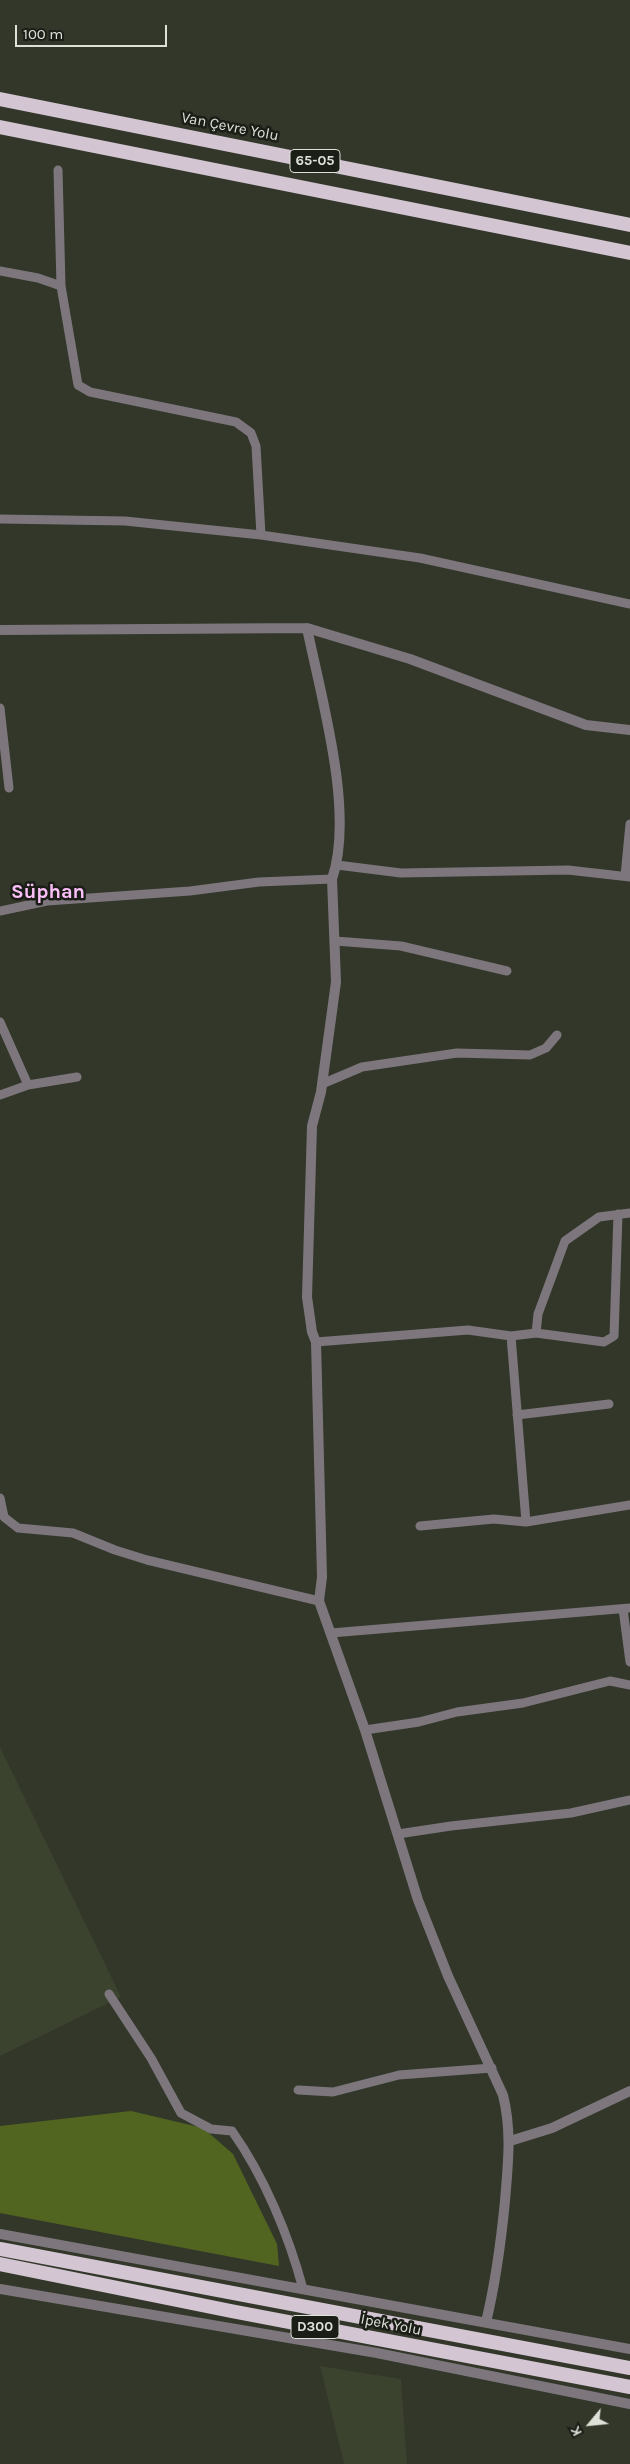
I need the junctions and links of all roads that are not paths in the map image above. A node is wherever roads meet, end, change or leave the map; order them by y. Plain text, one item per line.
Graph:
1 (0, 99) edge
2 (0, 127) edge
3 (58, 170) dead end
4 (630, 226) edge
5 (630, 253) edge
6 (0, 270) edge
7 (61, 286) junction
8 (0, 519) edge
9 (260, 535) junction
10 (630, 604) edge
11 (307, 628) junction
12 (0, 630) edge
13 (0, 708) edge
14 (630, 730) edge
15 (9, 788) dead end
16 (630, 824) edge
17 (337, 865) junction
18 (628, 876) edge
19 (332, 879) junction
20 (0, 911) edge
21 (335, 941) junction
22 (507, 971) dead end
23 (0, 1022) edge
24 (557, 1035) dead end
25 (77, 1077) dead end
26 (322, 1084) junction
27 (28, 1085) junction
28 (0, 1095) edge
29 (630, 1213) edge
30 (618, 1214) junction
31 (536, 1333) junction
32 (511, 1336) junction
33 (316, 1342) junction
34 (609, 1404) dead end
35 (517, 1415) junction
36 (0, 1498) edge
37 (630, 1505) edge
38 (526, 1522) junction
39 (420, 1526) dead end
40 (319, 1602) junction
41 (626, 1609) edge
42 (331, 1634) junction
43 (630, 1662) edge
44 (630, 1685) edge
45 (366, 1730) junction
46 (630, 1800) edge
47 (398, 1834) junction
48 (109, 1994) dead end
49 (492, 2068) junction
50 (298, 2090) dead end
51 (630, 2091) edge
52 (510, 2141) junction
53 (0, 2234) edge
54 (0, 2249) edge
55 (0, 2264) edge
56 (0, 2272) edge
57 (0, 2289) edge
58 (303, 2289) junction
59 (231, 2311) junction
60 (486, 2322) junction
61 (630, 2349) edge
62 (630, 2368) edge
63 (630, 2387) edge
64 (630, 2404) edge

1 - 4 highway, Van Çevre Yolu / 65-05
2 - 5 highway, 65-05
3 - 7 street
6 - 7 street
7 - 9 street
8 - 9 street
9 - 10 street
11 - 12 street
11 - 14 street
11 - 17 street
13 - 15 street
16 - 18 street
17 - 18 street
17 - 19 street
19 - 20 street
19 - 21 street
21 - 22 street
21 - 26 street
23 - 27 street
24 - 26 street
25 - 27 street
26 - 33 street
27 - 28 street
29 - 30 street
30 - 31 street
30 - 31 street
31 - 32 street
32 - 33 street
32 - 35 street
33 - 40 street
34 - 35 street
35 - 38 street
36 - 40 street
37 - 38 street
38 - 39 street
40 - 42 street
41 - 42 street
41 - 43 street
42 - 45 street
44 - 45 street
45 - 47 street
46 - 47 street
47 - 49 street
48 - 58 street
49 - 50 street
49 - 52 street
51 - 52 street
52 - 60 street
53 - 58 street
54 - 62 highway, İpek Yolu / D300
55 - 59 highway, İpek Yolu / D300
56 - 59 highway
57 - 64 street
58 - 60 street
59 - 63 highway, İpek Yolu / D300
60 - 61 street

